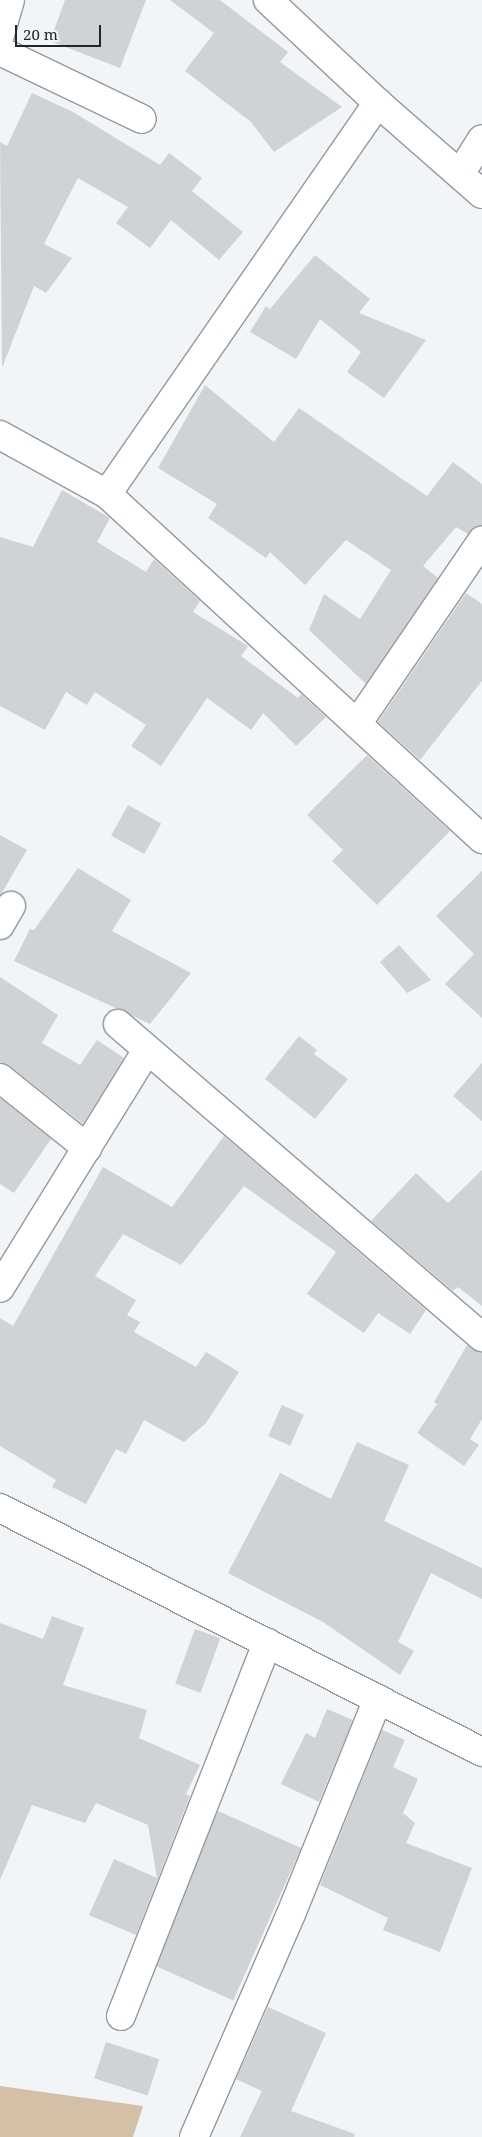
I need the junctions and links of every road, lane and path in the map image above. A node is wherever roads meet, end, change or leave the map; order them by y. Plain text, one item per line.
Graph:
1 (10, 0) edge
2 (268, 0) edge
3 (0, 35) edge
4 (0, 51) edge
5 (378, 103) junction
6 (142, 120) dead end
7 (482, 139) edge
8 (460, 174) junction
9 (482, 194) edge
10 (0, 435) edge
11 (107, 494) junction
12 (482, 541) edge
13 (357, 724) junction
14 (480, 833) edge
15 (118, 1024) dead end
16 (147, 1050) junction
17 (0, 1078) edge
18 (86, 1148) junction
19 (0, 1288) edge
20 (482, 1337) edge
21 (0, 1508) edge
22 (267, 1643) junction
23 (378, 1699) junction
24 (482, 1752) edge
25 (121, 2016) dead end
26 (194, 2137) edge

1 - 3 main road
2 - 5 main road
4 - 6 main road
5 - 8 main road
5 - 11 main road
7 - 8 main road
8 - 9 main road
10 - 11 main road
11 - 13 main road
12 - 13 main road
13 - 14 main road
15 - 16 main road
16 - 18 main road
16 - 20 main road
17 - 18 main road
18 - 19 main road
21 - 22 main road
22 - 23 main road
22 - 25 main road
23 - 24 main road
23 - 26 main road

